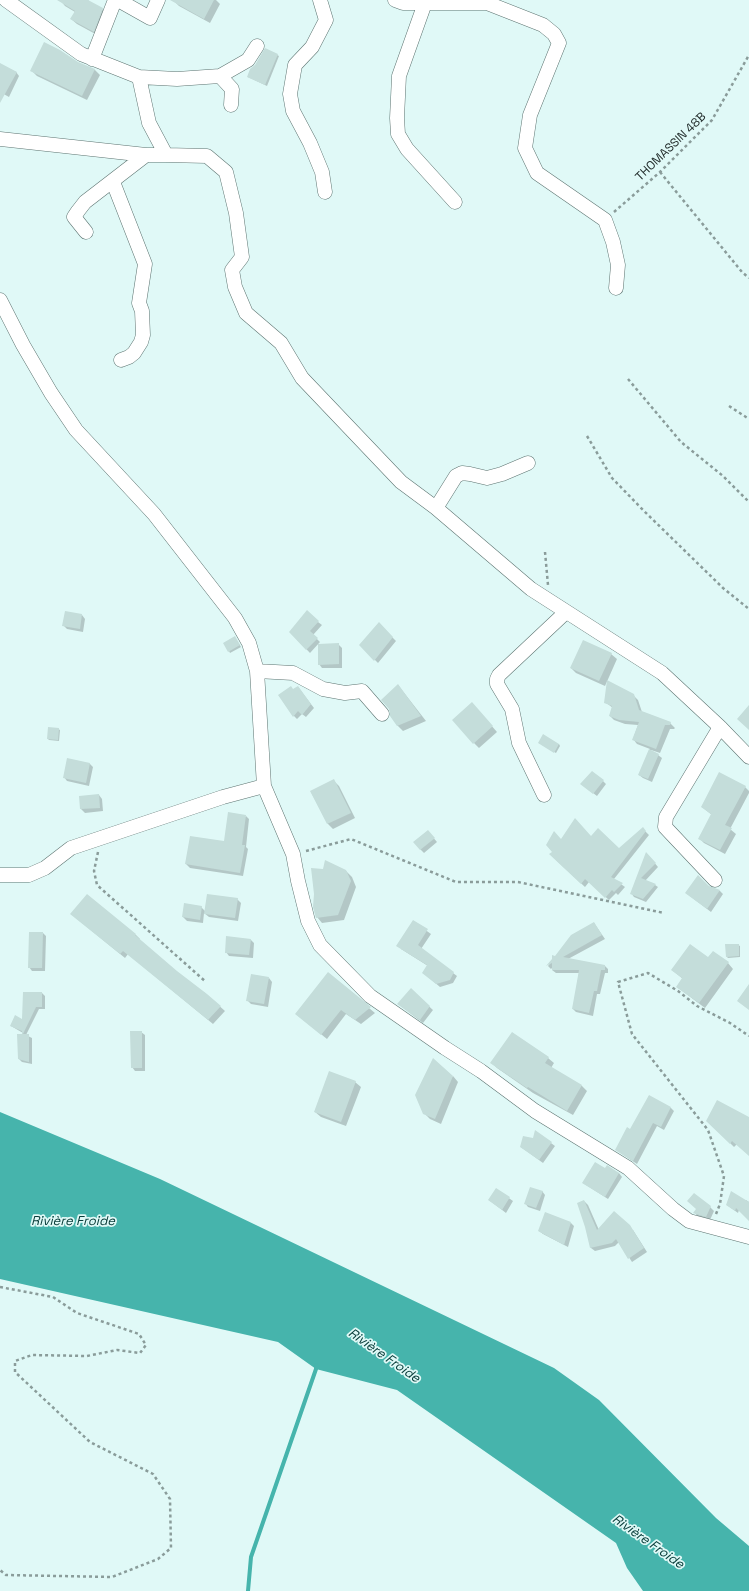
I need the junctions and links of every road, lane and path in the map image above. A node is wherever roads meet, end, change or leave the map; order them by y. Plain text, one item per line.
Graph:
1 (6, 0) edge
2 (117, 0) edge
3 (158, 0) edge
4 (320, 0) edge
5 (395, 0) edge
6 (425, 4) junction
7 (257, 46) dead end
8 (749, 56) edge
9 (92, 59) junction
10 (220, 76) junction
11 (139, 77) junction
12 (231, 105) dead end
13 (0, 139) edge
14 (146, 155) junction
15 (166, 155) junction
16 (660, 172) junction
17 (113, 182) junction
18 (325, 192) dead end
19 (455, 202) dead end
20 (605, 220) junction
21 (86, 232) dead end
22 (749, 278) edge
23 (616, 288) dead end
24 (0, 300) edge
25 (121, 360) dead end
26 (628, 378) dead end
27 (729, 406) dead end
28 (749, 419) edge
29 (587, 436) dead end
30 (528, 463) dead end
31 (749, 502) edge
32 (436, 508) junction
33 (545, 552) dead end
34 (550, 601) junction
35 (749, 609) edge
36 (566, 612) junction
37 (257, 671) junction
38 (382, 714) dead end
39 (720, 727) junction
40 (749, 757) edge
41 (264, 786) junction
42 (544, 795) dead end
43 (101, 838) junction
44 (293, 854) junction
45 (0, 875) edge
46 (715, 880) dead end
47 (664, 913) dead end
48 (206, 982) dead end
49 (749, 1036) edge
50 (711, 1228) junction
51 (749, 1236) edge
52 (0, 1287) edge
53 (0, 1570) edge

1 - 9 street
2 - 3 street
2 - 9 street
4 - 18 street
5 - 6 street
6 - 19 street
6 - 20 street
7 - 10 street
8 - 16 path, THOMASSIN 48B
9 - 11 street
10 - 11 street
10 - 12 street
11 - 15 street
13 - 14 street
14 - 15 street
14 - 17 street
15 - 32 street
16 - 20 path, THOMASSIN 48B
16 - 22 path
17 - 21 street
17 - 25 street
20 - 23 street
24 - 37 street
26 - 31 path
27 - 28 path
29 - 35 path
30 - 32 street
32 - 34 street
33 - 34 path
34 - 36 street
36 - 39 street
36 - 42 street
37 - 38 street
37 - 41 street
39 - 40 street
39 - 46 street
41 - 43 street
41 - 44 street
43 - 45 street
43 - 48 path
44 - 47 path
44 - 50 street
49 - 50 path
50 - 51 street
52 - 53 path

